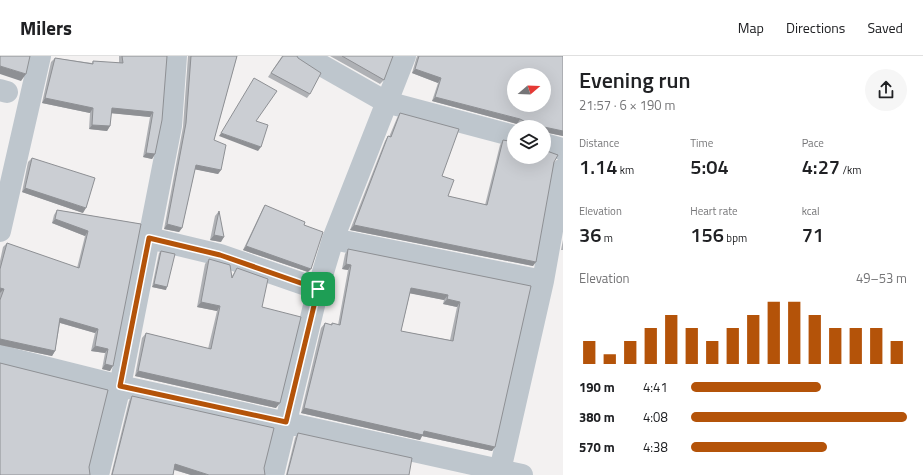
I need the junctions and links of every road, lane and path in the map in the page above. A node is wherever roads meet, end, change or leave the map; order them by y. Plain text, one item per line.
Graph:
1 (40, 56) edge
2 (176, 56) edge
3 (305, 56) edge
4 (405, 56) edge
5 (386, 102) junction
6 (507, 134) edge
7 (551, 146) edge
8 (563, 149) edge
9 (563, 169) edge
10 (0, 231) edge
11 (149, 238) junction
12 (333, 239) junction
13 (543, 281) junction
14 (318, 289) junction
15 (0, 356) edge
16 (120, 386) junction
17 (286, 422) junction
18 (499, 472) edge
19 (98, 475) edge
20 (273, 475) edge
21 (522, 475) edge

1 - 10 street
2 - 11 street
3 - 5 street
4 - 5 street
5 - 6 street
5 - 12 street
7 - 8 street
9 - 13 street
11 - 14 street
11 - 16 street
12 - 13 street
12 - 14 street
13 - 18 street
14 - 17 street
15 - 16 street
16 - 17 street
16 - 19 street
17 - 18 street
17 - 20 street
18 - 21 street

